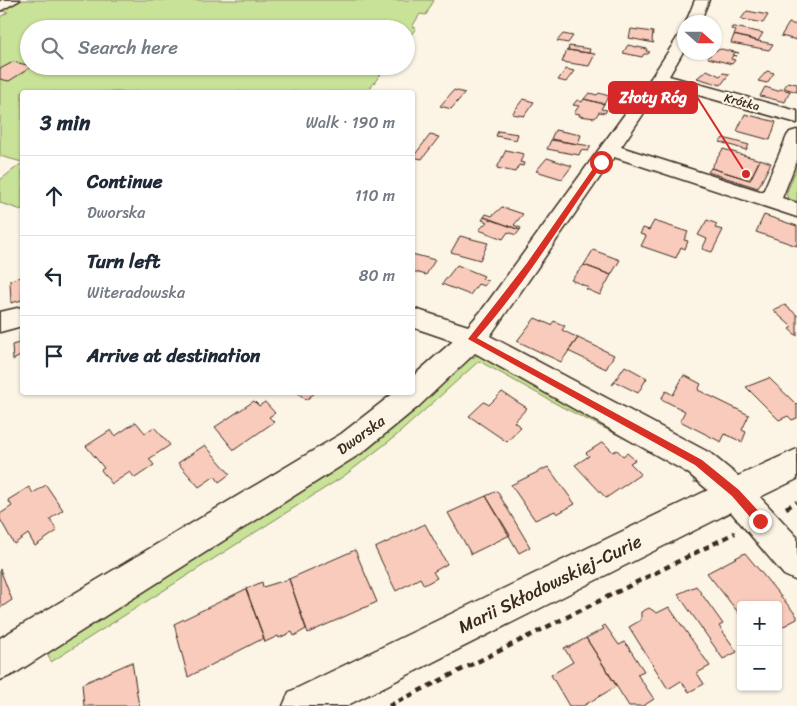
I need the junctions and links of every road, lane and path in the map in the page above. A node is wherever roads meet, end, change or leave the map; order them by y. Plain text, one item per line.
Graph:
1 (13, 0) edge
2 (702, 0) edge
3 (0, 7) edge
4 (696, 15) edge
5 (677, 49) edge
6 (659, 79) junction
7 (797, 117) edge
8 (797, 136) edge
9 (608, 149) junction
10 (770, 201) junction
11 (797, 210) edge
12 (20, 317) edge
13 (415, 318) edge
14 (0, 322) edge
15 (472, 339) junction
16 (415, 392) edge
17 (412, 395) edge
18 (797, 463) edge
19 (735, 493) junction
20 (797, 502) edge
21 (785, 508) dead end
22 (742, 530) dead end
23 (797, 563) edge
24 (0, 660) edge
25 (303, 706) edge
26 (389, 706) edge

1 - 3 street
2 - 4 street
5 - 6 street, Dworska
6 - 7 street, Krótka
6 - 9 street, Dworska
8 - 10 street
9 - 10 street
9 - 15 street, Dworska
10 - 11 street
12 - 14 street
13 - 15 street
15 - 16 street, Dworska
15 - 19 street
17 - 24 street, Dworska
18 - 19 street, Marii Skłodowskiej-Curie
19 - 23 street
19 - 25 street, Marii Skłodowskiej-Curie
20 - 21 path
22 - 26 path

